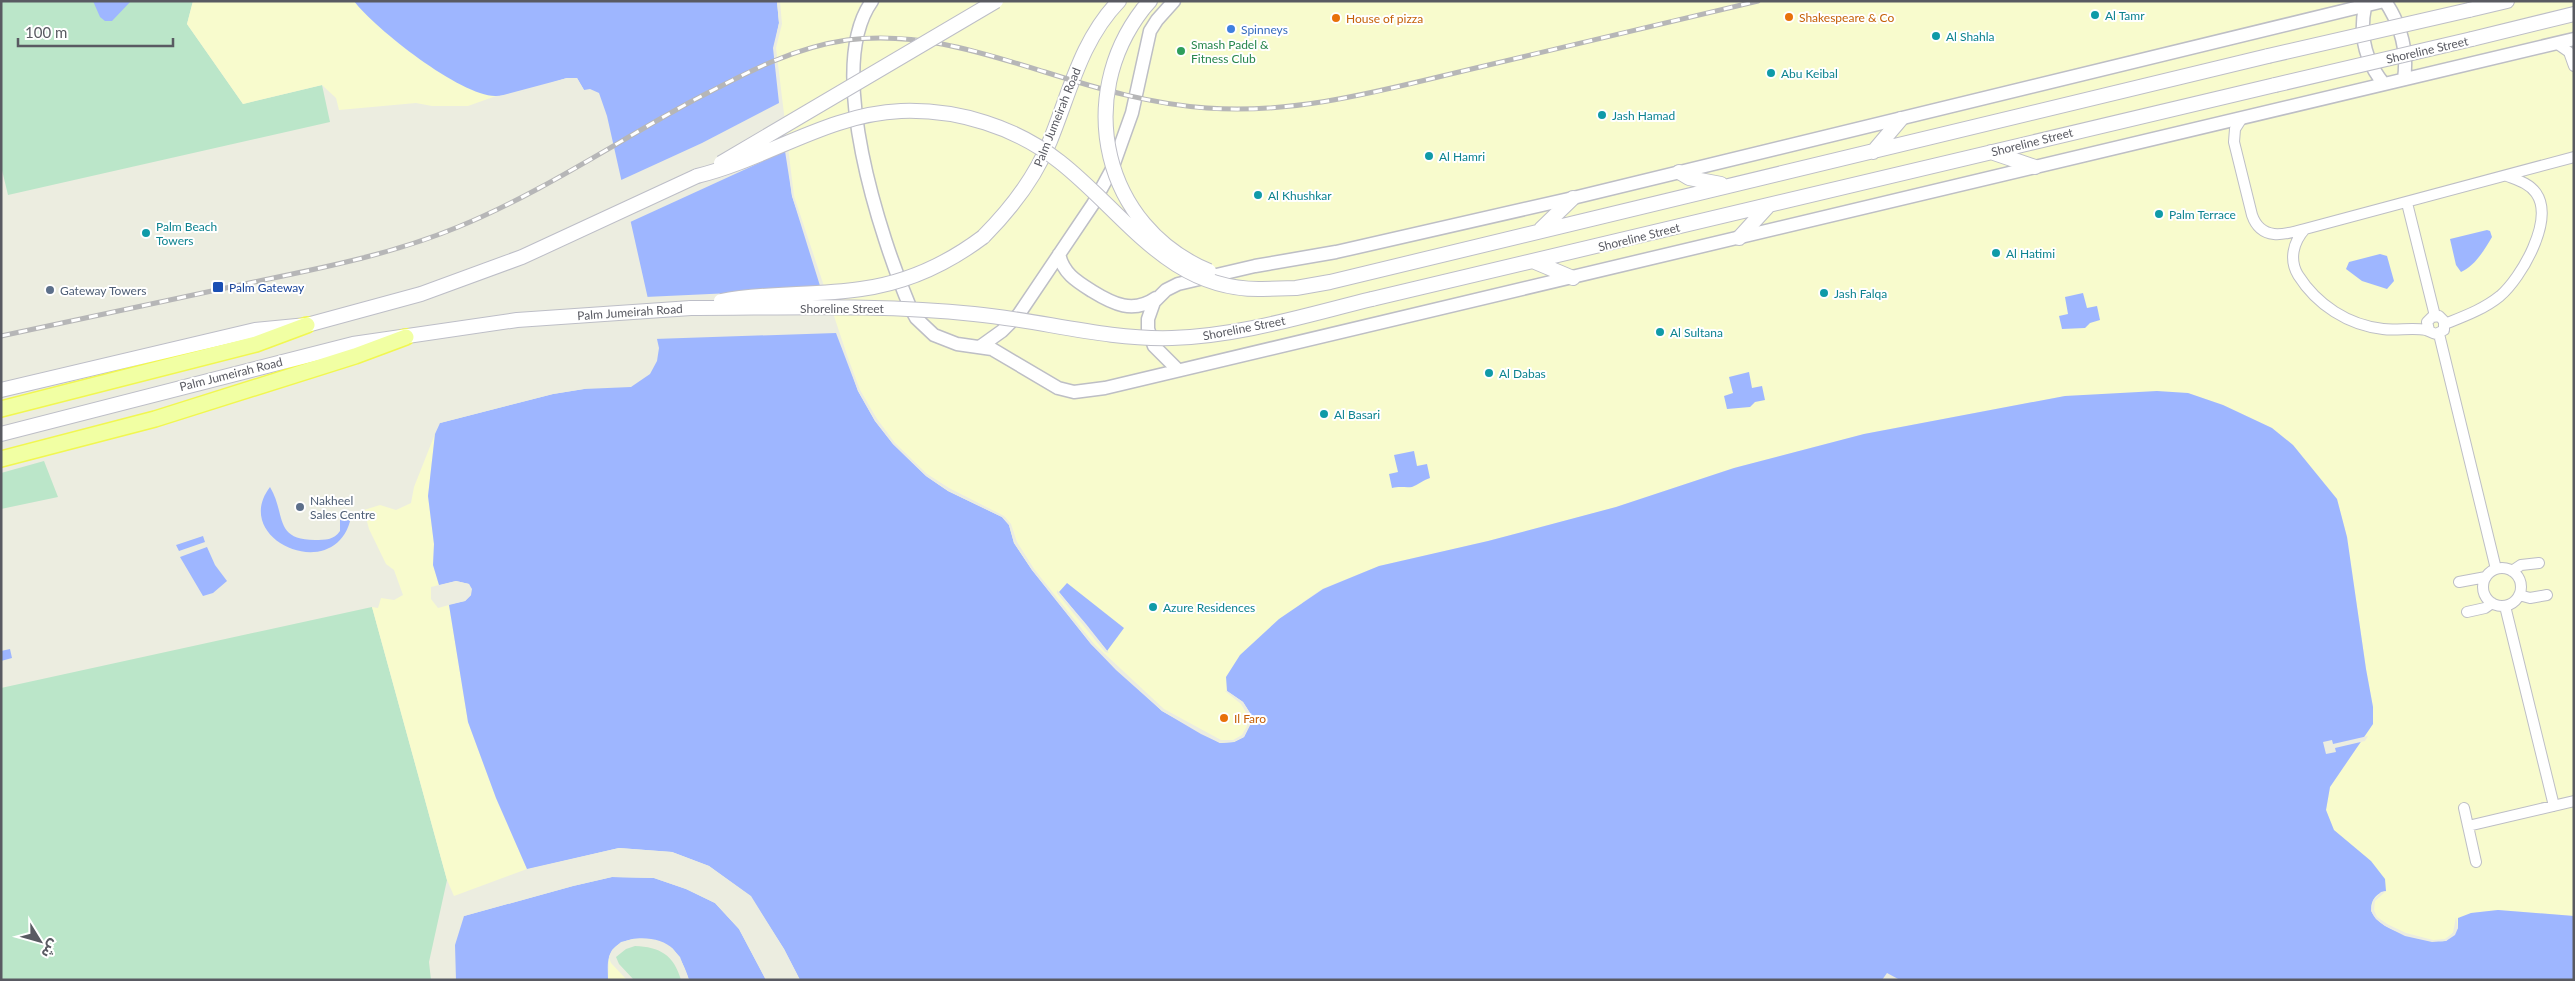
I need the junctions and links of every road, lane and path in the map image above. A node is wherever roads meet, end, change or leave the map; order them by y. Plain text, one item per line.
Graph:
1 (872, 1) edge
2 (996, 1) edge
3 (1118, 1) edge
4 (1174, 1) edge
5 (2385, 1) edge
6 (2507, 1) edge
7 (1146, 5) edge
8 (2366, 7) junction
9 (2574, 14) edge
10 (2574, 39) edge
11 (2556, 43) junction
12 (2574, 66) edge
13 (2404, 79) junction
14 (2384, 84) junction
15 (2242, 118) junction
16 (1902, 119) junction
17 (1873, 152) junction
18 (1990, 152) junction
19 (2574, 157) edge
20 (2035, 167) junction
21 (1679, 172) junction
22 (697, 176) junction
23 (2507, 176) junction
24 (1727, 185) junction
25 (1574, 198) junction
26 (2406, 203) junction
27 (1769, 205) junction
28 (2305, 229) junction
29 (1540, 230) junction
30 (1739, 238) junction
31 (1059, 254) junction
32 (1535, 262) junction
33 (1573, 278) junction
34 (1262, 289) junction
35 (1160, 295) junction
36 (691, 308) junction
37 (2435, 316) junction
38 (2445, 324) junction
39 (307, 325) junction
40 (2429, 330) junction
41 (2439, 334) junction
42 (406, 337) junction
43 (981, 346) junction
44 (1178, 370) junction
45 (1, 390) edge
46 (1, 409) edge
47 (1, 434) edge
48 (1, 459) edge
49 (2539, 563) dead end
50 (2496, 569) junction
51 (2512, 570) junction
52 (2486, 577) junction
53 (2459, 582) dead end
54 (2547, 594) dead end
55 (2519, 596) junction
56 (2492, 603) junction
57 (2505, 606) junction
58 (2467, 612) dead end
59 (2574, 801) edge
60 (2554, 806) junction
61 (2464, 808) dead end
62 (2468, 826) junction
63 (2476, 862) dead end

1 - 43 street
2 - 22 main road, bridge
3 - 36 main road, Palm Jumeirah Road, bridge
4 - 31 street
5 - 8 street
5 - 13 street
6 - 17 main road, bridge
7 - 34 main road, bridge
8 - 14 street
8 - 16 street
9 - 18 main road, Shoreline Street, bridge
10 - 11 street
11 - 12 street
11 - 13 street
13 - 14 street
14 - 15 street
15 - 20 street
15 - 28 street
16 - 17 main road
16 - 21 street
17 - 24 main road
18 - 20 main road
18 - 27 main road, Shoreline Street
19 - 23 street
20 - 30 street
21 - 24 main road
21 - 25 street
22 - 34 main road, bridge
22 - 39 main road
23 - 26 street
23 - 38 street
24 - 29 main road
25 - 29 main road
25 - 35 street
26 - 28 street
26 - 37 street
27 - 30 main road
27 - 32 main road, Shoreline Street
28 - 40 street
29 - 34 main road
30 - 33 street
31 - 35 street
31 - 43 street
32 - 33 main road
32 - 36 main road, Shoreline Street, bridge
33 - 44 street
35 - 44 street
36 - 42 main road, Palm Jumeirah Road
37 - 38 street
37 - 40 street
38 - 41 street
39 - 45 main road
39 - 46 main road
40 - 41 street
41 - 50 street
42 - 47 main road, Palm Jumeirah Road
42 - 48 main road
43 - 44 street
49 - 51 street
50 - 51 street
50 - 52 street
51 - 55 street
52 - 53 street
52 - 56 street
54 - 55 street
55 - 57 street
56 - 57 street
56 - 58 street
57 - 60 street
59 - 60 street
60 - 62 street
61 - 62 street
62 - 63 street

